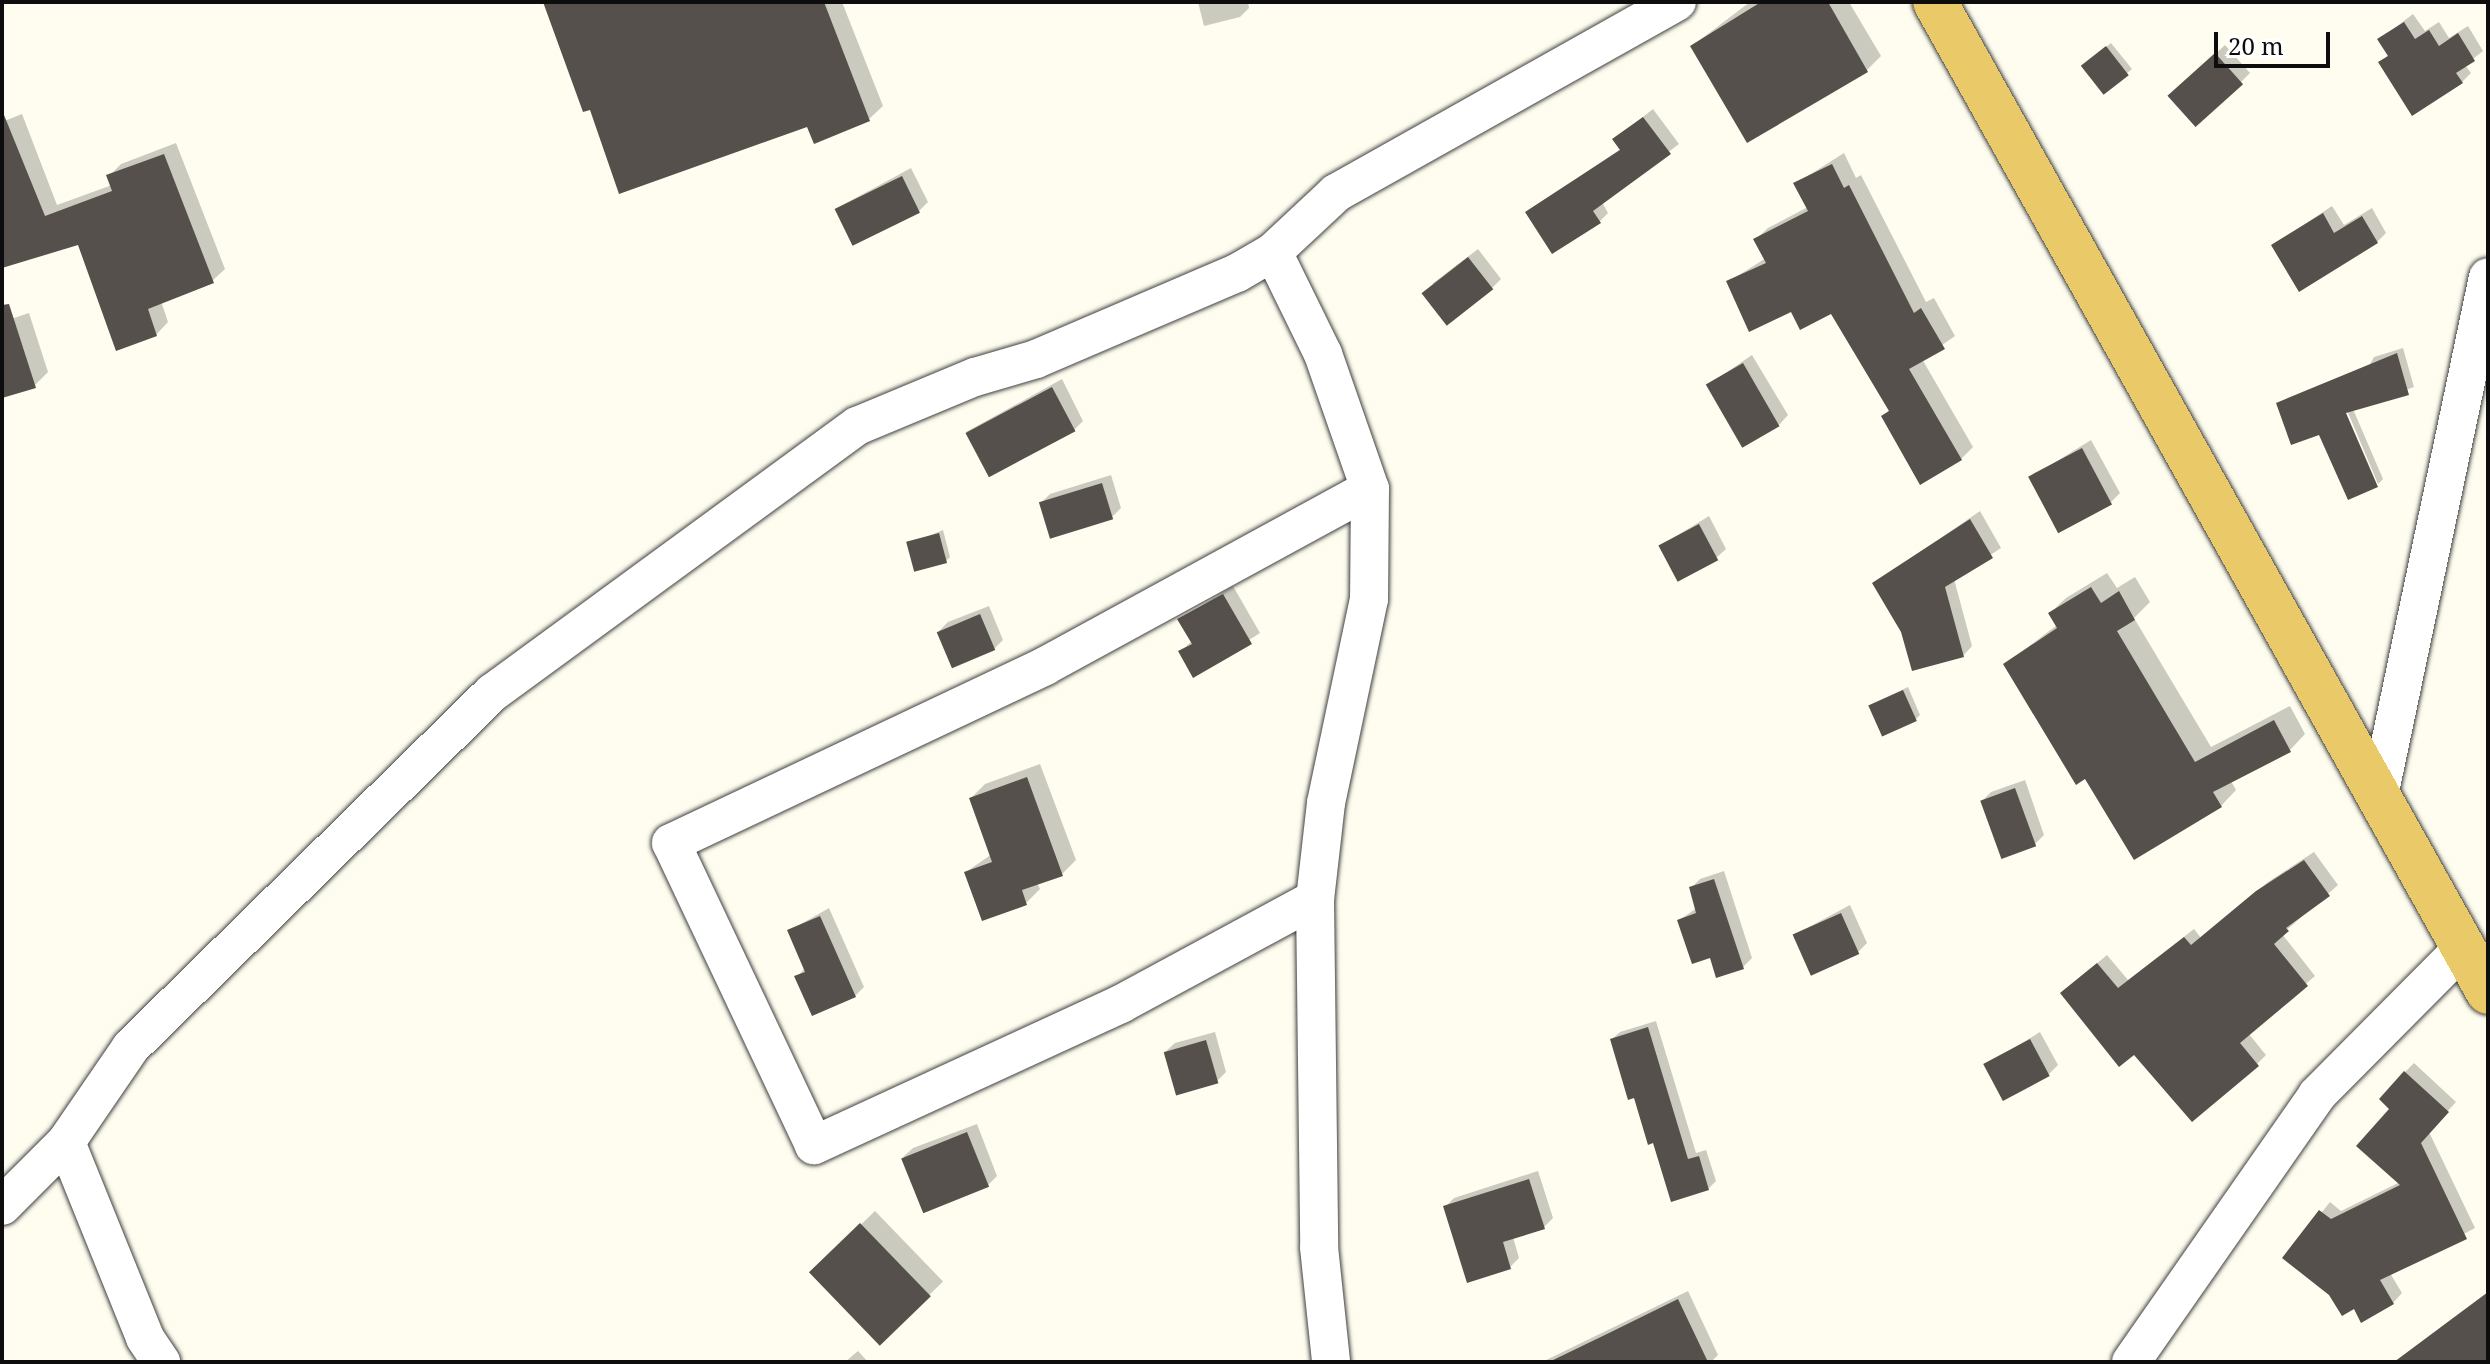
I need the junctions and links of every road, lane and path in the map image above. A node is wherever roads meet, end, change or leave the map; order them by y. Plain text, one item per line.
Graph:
1 (1677, 2) edge
2 (1935, 2) edge
3 (1273, 252) junction
4 (2488, 277) edge
5 (1370, 489) junction
6 (2379, 796) junction
7 (1315, 899) junction
8 (2463, 948) junction
9 (2488, 992) edge
10 (66, 1142) junction
11 (2, 1206) edge
12 (161, 1362) edge
13 (1331, 1362) edge
14 (2131, 1362) edge

1 - 3 street
2 - 6 highway
3 - 5 street
3 - 10 street
4 - 6 street
5 - 7 street
5 - 7 street
6 - 8 highway
7 - 13 street
8 - 9 highway
8 - 14 street
10 - 11 street
10 - 12 street

